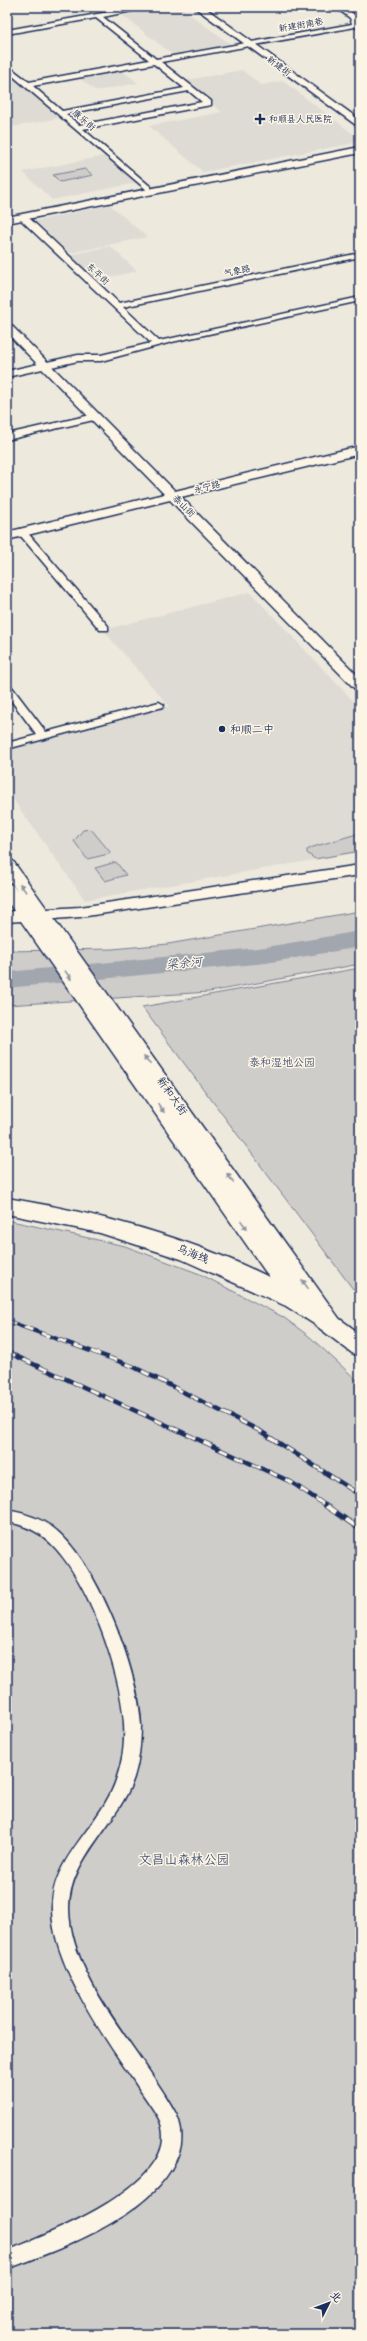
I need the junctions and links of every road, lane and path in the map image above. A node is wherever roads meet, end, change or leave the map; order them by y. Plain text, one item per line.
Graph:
1 (148, 7) edge
2 (198, 7) edge
3 (338, 7) edge
4 (97, 16) junction
5 (358, 26) edge
6 (7, 32) edge
7 (249, 44) junction
8 (155, 62) junction
9 (7, 67) edge
10 (27, 85) junction
11 (190, 89) junction
12 (60, 113) junction
13 (360, 125) edge
14 (78, 128) junction
15 (360, 147) edge
16 (360, 150) edge
17 (148, 189) junction
18 (7, 217) edge
19 (24, 217) junction
20 (7, 220) edge
21 (360, 255) edge
22 (360, 298) edge
23 (118, 306) junction
24 (7, 327) edge
25 (158, 345) junction
26 (44, 365) junction
27 (7, 374) edge
28 (96, 417) junction
29 (7, 437) edge
30 (360, 444) edge
31 (360, 450) edge
32 (171, 493) junction
33 (7, 530) edge
34 (23, 532) junction
35 (7, 536) edge
36 (104, 628) dead end
37 (360, 686) edge
38 (7, 688) edge
39 (159, 705) dead end
40 (44, 736) junction
41 (7, 746) edge
42 (7, 866) edge
43 (360, 870) edge
44 (7, 888) edge
45 (7, 912) edge
46 (35, 916) junction
47 (7, 917) edge
48 (99, 1006) junction
49 (7, 1206) edge
50 (297, 1302) junction
51 (335, 1328) junction
52 (360, 1347) edge
53 (7, 1516) edge
54 (7, 2260) edge

1 - 4 street
2 - 7 street, 新建街
3 - 5 street
4 - 6 street
4 - 8 street
5 - 7 street, 新建街南巷
7 - 8 street, 新建街南巷
7 - 13 street, 新建街
8 - 10 street, 新建街南巷
8 - 11 street
9 - 10 street, 康乐街
10 - 12 street, 康乐街
11 - 12 street
11 - 14 street
12 - 14 street, 康乐街
14 - 17 street, 康乐街
15 - 17 main road
16 - 19 main road
17 - 18 main road
19 - 20 main road
19 - 23 street, 东平街
21 - 23 street, 气象路
22 - 25 street
23 - 25 street, 东平街
24 - 26 street, 泰山街
25 - 26 street
26 - 27 street
26 - 28 street, 泰山街
28 - 29 street
28 - 32 street, 泰山街
30 - 32 street, 永宁路
31 - 32 street, 永宁路
32 - 33 street, 永宁路
32 - 34 street, 永宁路
32 - 37 street, 泰山街
34 - 35 street, 永宁路
34 - 36 street
38 - 40 street
39 - 40 street
40 - 41 street
46 -> 42 main road, 新和大街
43 - 46 main road
44 - 46 main road, 新和大街
45 - 46 street
46 - 47 main road
46 - 48 main road, 新和大街
48 -> 50 main road, 新和大街
51 -> 48 main road, 新和大街
49 - 50 highway, 乌海线
50 - 51 highway, 乌海线
51 - 52 highway, 乌海线
53 - 54 street

